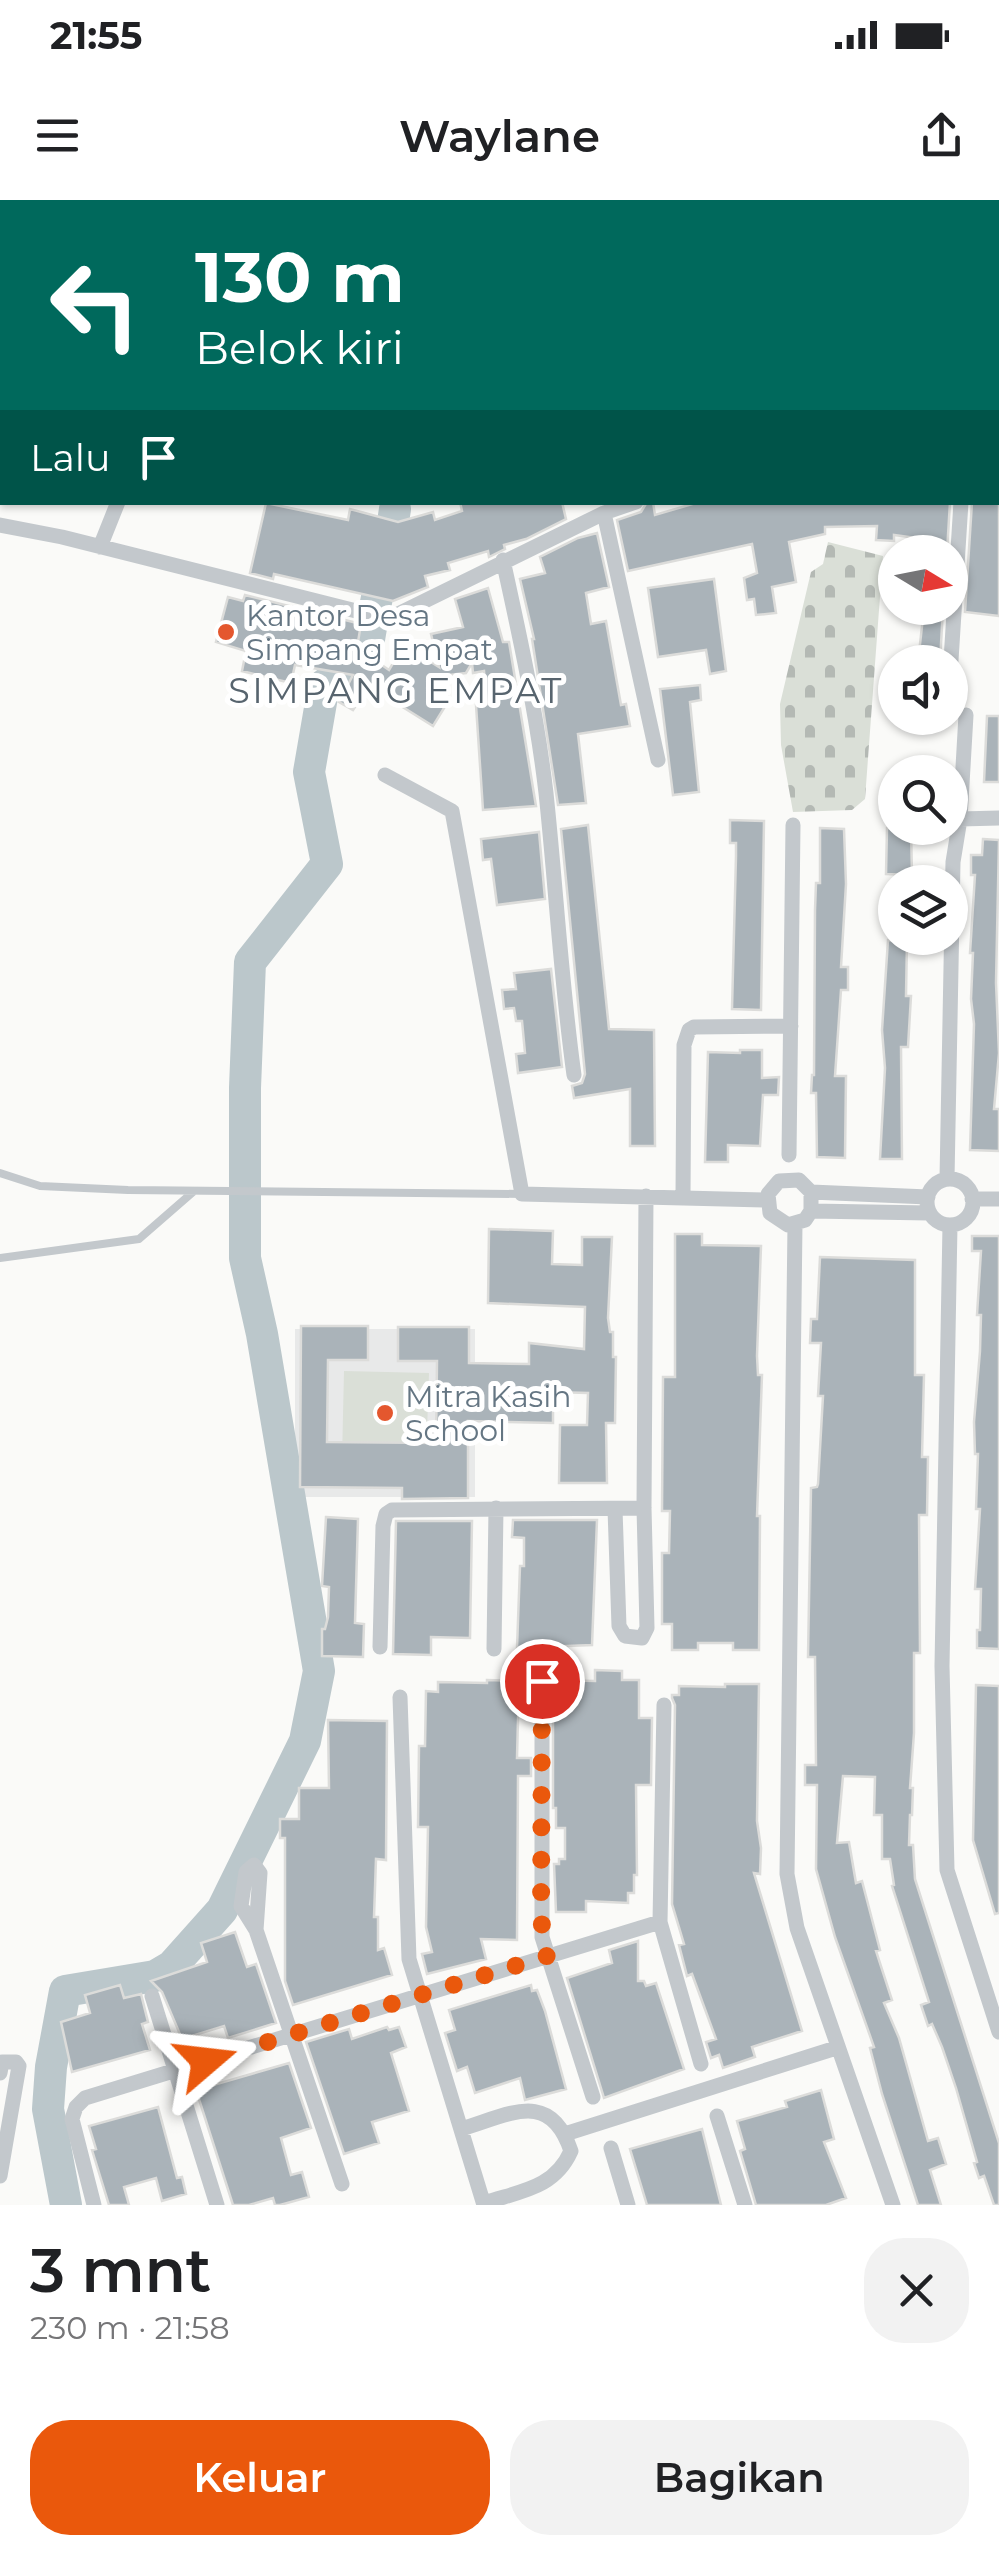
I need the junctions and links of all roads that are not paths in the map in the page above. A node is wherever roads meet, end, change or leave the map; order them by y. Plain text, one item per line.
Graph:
1 (117, 505) edge
2 (627, 505) edge
3 (961, 505) edge
4 (604, 513) junction
5 (0, 525) edge
6 (100, 547) junction
7 (503, 560) junction
8 (952, 645) edge
9 (658, 760) dead end
10 (385, 774) dead end
11 (999, 818) edge
12 (968, 819) edge
13 (794, 825) dead end
14 (956, 845) edge
15 (790, 1026) junction
16 (574, 1076) dead end
17 (789, 1155) dead end
18 (0, 1173) edge
19 (946, 1179) junction
20 (193, 1192) junction
21 (811, 1192) junction
22 (522, 1194) junction
23 (646, 1196) junction
24 (683, 1196) junction
25 (972, 1198) junction
26 (766, 1200) junction
27 (999, 1200) edge
28 (928, 1205) junction
29 (811, 1211) junction
30 (795, 1224) junction
31 (950, 1225) junction
32 (0, 1258) edge
33 (496, 1508) junction
34 (615, 1508) junction
35 (644, 1508) junction
36 (380, 1646) dead end
37 (494, 1649) dead end
38 (542, 1681) dead end
39 (400, 1696) dead end
40 (664, 1705) dead end
41 (660, 1922) junction
42 (256, 1930) dead end
43 (547, 1956) junction
44 (420, 1995) junction
45 (152, 1996) dead end
46 (994, 1997) edge
47 (998, 2026) edge
48 (293, 2034) junction
49 (836, 2048) junction
50 (701, 2064) dead end
51 (178, 2070) junction
52 (0, 2073) edge
53 (593, 2098) dead end
54 (717, 2116) dead end
55 (461, 2129) junction
56 (565, 2134) junction
57 (611, 2148) dead end
58 (0, 2176) edge
59 (342, 2184) dead end
60 (484, 2204) edge
61 (94, 2205) edge
62 (217, 2205) edge
63 (628, 2205) edge
64 (746, 2205) edge
65 (892, 2205) edge

1 - 6 street
2 - 4 street
3 - 8 street
4 - 7 street
4 - 9 street
5 - 6 street
6 - 7 street
7 - 16 street
10 - 22 street
11 - 12 street
13 - 15 street
14 - 19 street
15 - 17 street
15 - 24 street
18 - 20 lane
19 - 25 street
19 - 28 street
20 - 22 lane
20 - 32 lane
21 - 26 street
21 - 28 street
21 - 29 street
22 - 23 street
23 - 24 street
23 - 35 street
24 - 26 street
25 - 27 street
25 - 31 street
26 - 30 street
28 - 29 street
28 - 31 street
29 - 30 street
30 - 49 street
31 - 46 street
33 - 34 street
33 - 36 street
33 - 37 street
34 - 35 street
34 - 35 street
38 - 43 street
39 - 44 street
40 - 41 street
41 - 43 street
41 - 50 street
42 - 48 street
43 - 44 street
43 - 53 street
44 - 48 street
44 - 55 street
45 - 51 street
46 - 47 street
48 - 51 street
48 - 59 street
49 - 56 street
49 - 65 street
51 - 61 street
51 - 62 street
52 - 58 street
54 - 64 street
55 - 56 street
55 - 60 street
56 - 60 street
57 - 63 street

